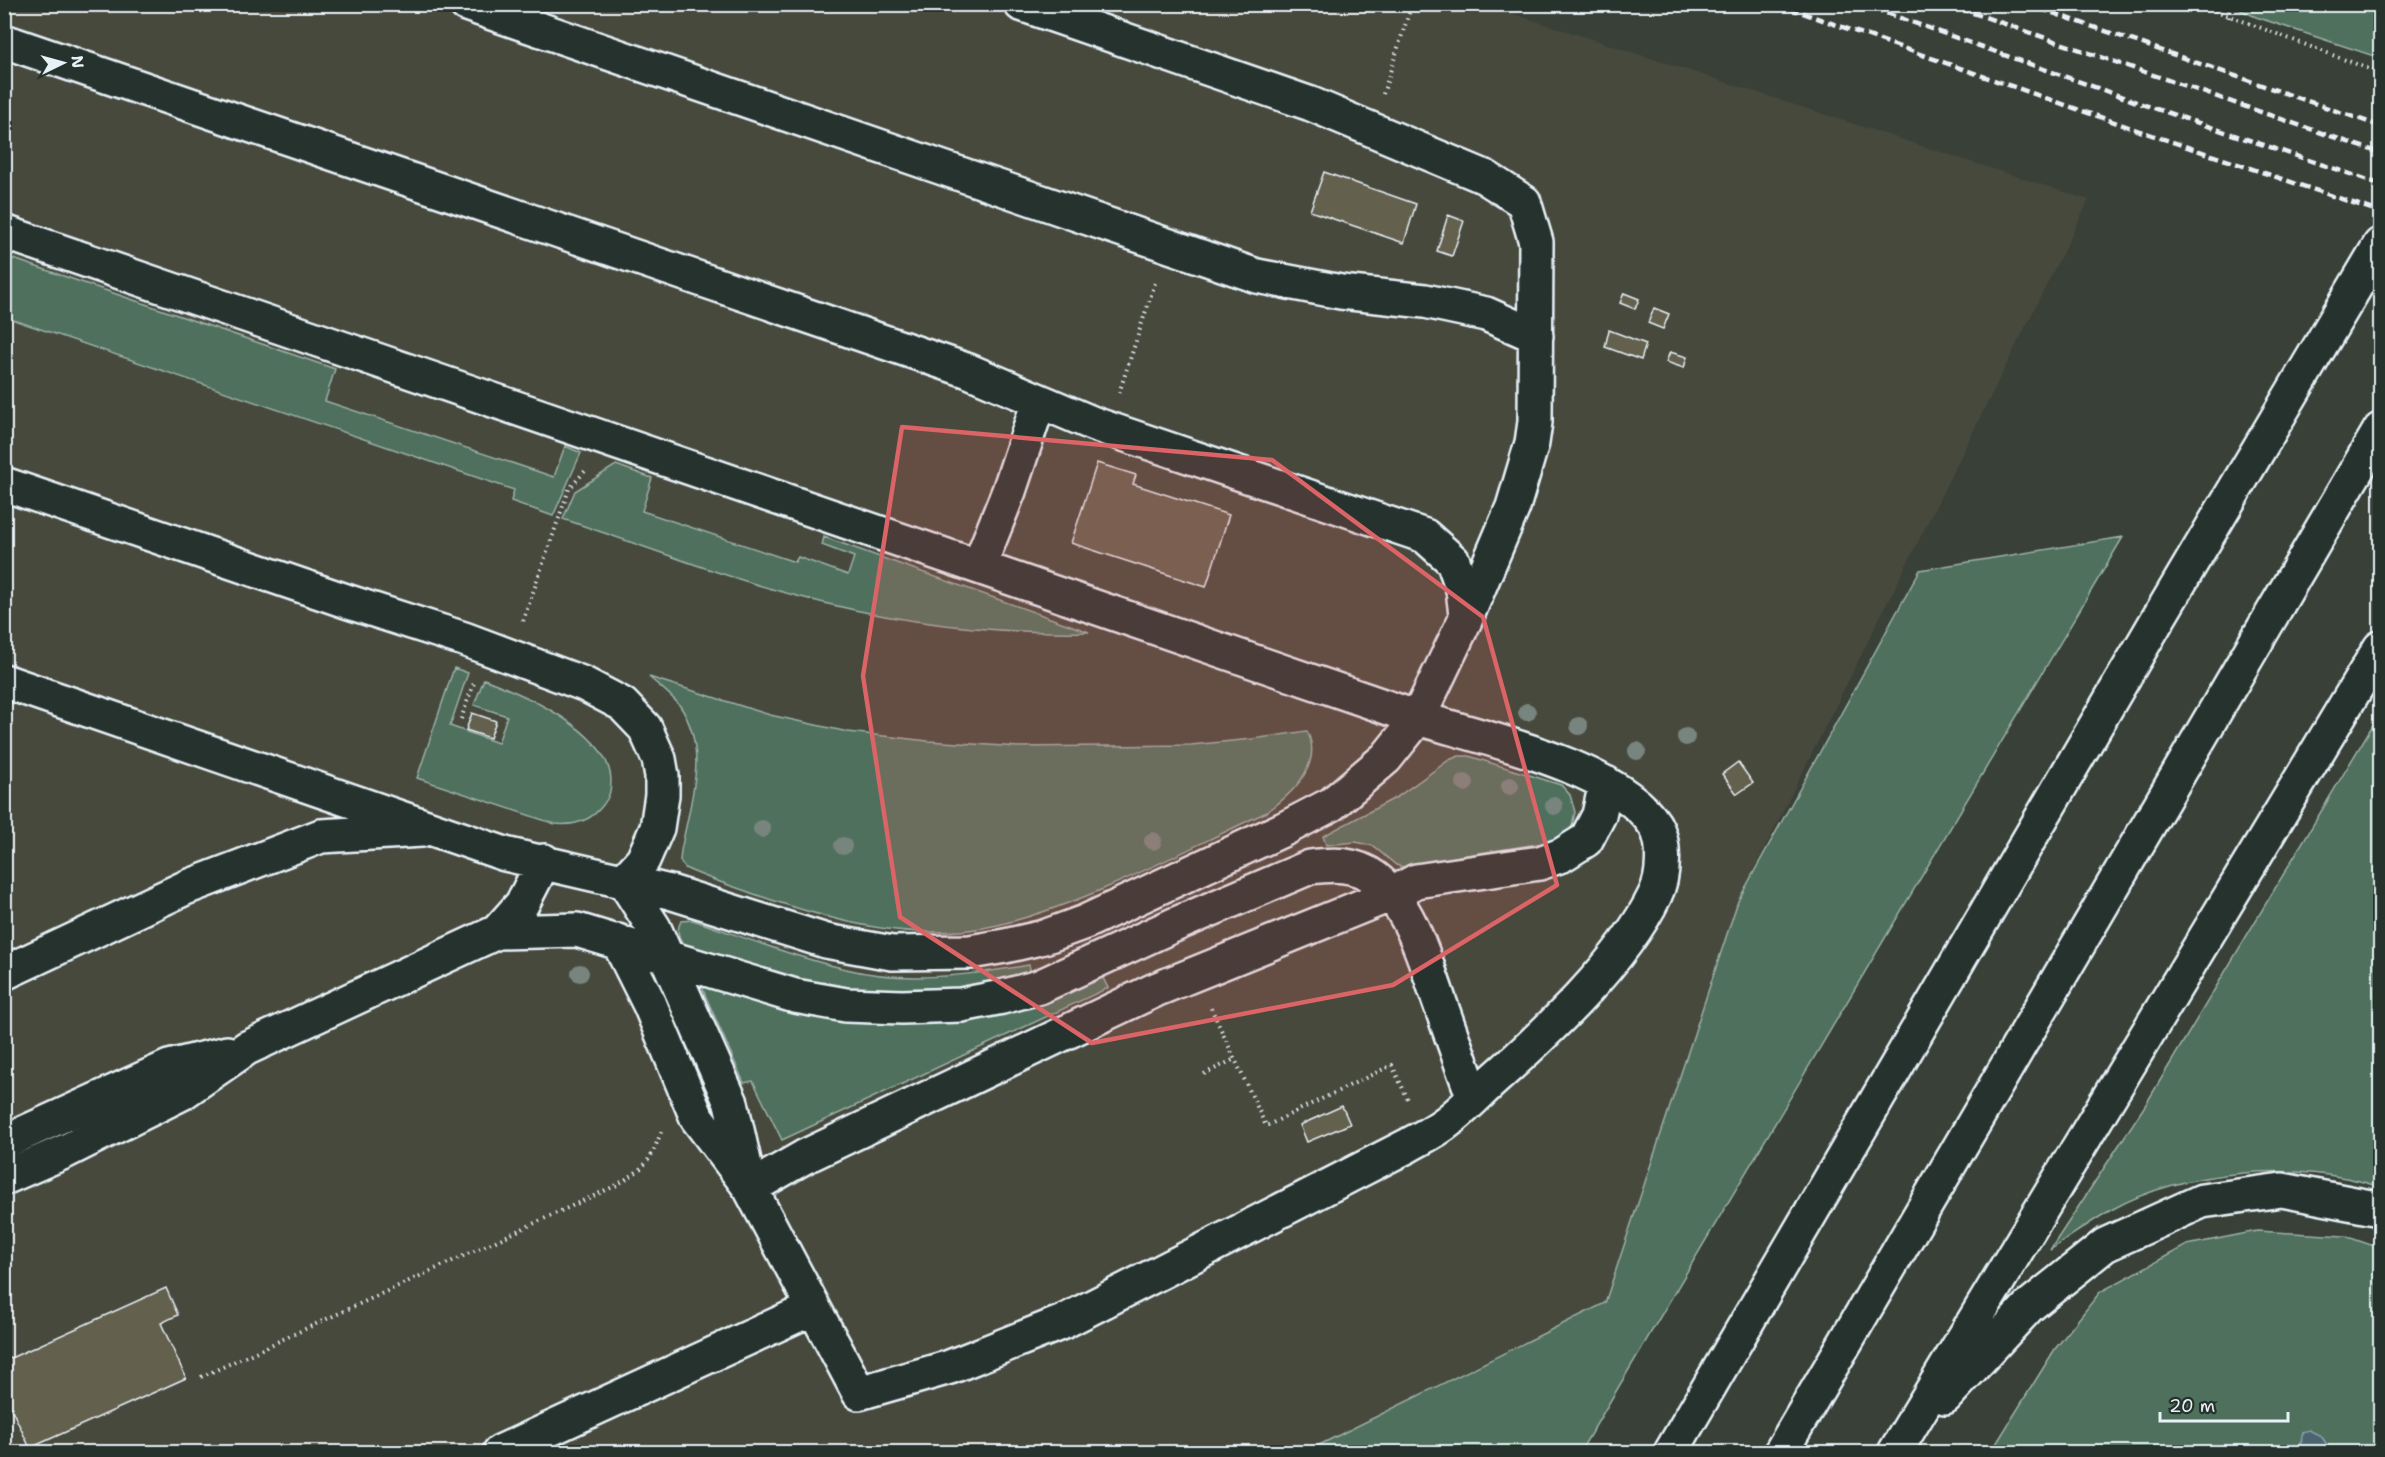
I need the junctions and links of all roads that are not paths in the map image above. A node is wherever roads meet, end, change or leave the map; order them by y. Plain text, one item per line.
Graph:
1 (466, 4) edge
2 (1021, 4) edge
3 (4, 41) edge
4 (4, 232) edge
5 (2380, 245) edge
6 (1536, 336) junction
7 (1039, 401) junction
8 (2380, 430) edge
9 (4, 484) edge
10 (979, 566) junction
11 (1466, 615) junction
12 (2380, 648) edge
13 (4, 681) edge
14 (1418, 718) junction
15 (1606, 783) junction
16 (439, 830) junction
17 (544, 861) junction
18 (624, 881) junction
19 (1392, 894) junction
20 (1085, 922) junction
21 (497, 932) junction
22 (618, 941) junction
23 (666, 957) junction
24 (1102, 958) junction
25 (4, 973) edge
26 (247, 1048) junction
27 (1474, 1098) junction
28 (4, 1142) edge
29 (4, 1178) edge
30 (750, 1188) junction
31 (2380, 1209) edge
32 (813, 1308) junction
33 (1896, 1451) edge
34 (500, 1452) edge
35 (1671, 1452) edge
36 (1781, 1452) edge

1 - 6 main road
2 - 6 main road
3 - 7 main road
4 - 10 main road
5 - 35 main road
6 - 11 main road
7 - 10 main road
7 - 11 main road
8 - 36 main road
9 - 18 main road
10 - 14 main road
11 - 14 main road
12 - 33 main road
13 - 16 main road
14 - 15 main road
14 - 20 main road
15 - 19 main road
15 - 27 main road
16 - 17 main road
16 - 25 main road
17 - 18 main road
17 - 21 main road
18 - 20 main road
18 - 23 main road
19 - 24 main road
19 - 27 main road
19 - 30 main road
20 - 24 main road
21 - 22 main road
21 - 26 main road
22 - 23 main road
22 - 30 main road
23 - 24 main road
23 - 30 main road
26 - 28 main road
26 - 29 main road
27 - 32 main road
30 - 32 main road
31 - 33 main road
32 - 34 main road

